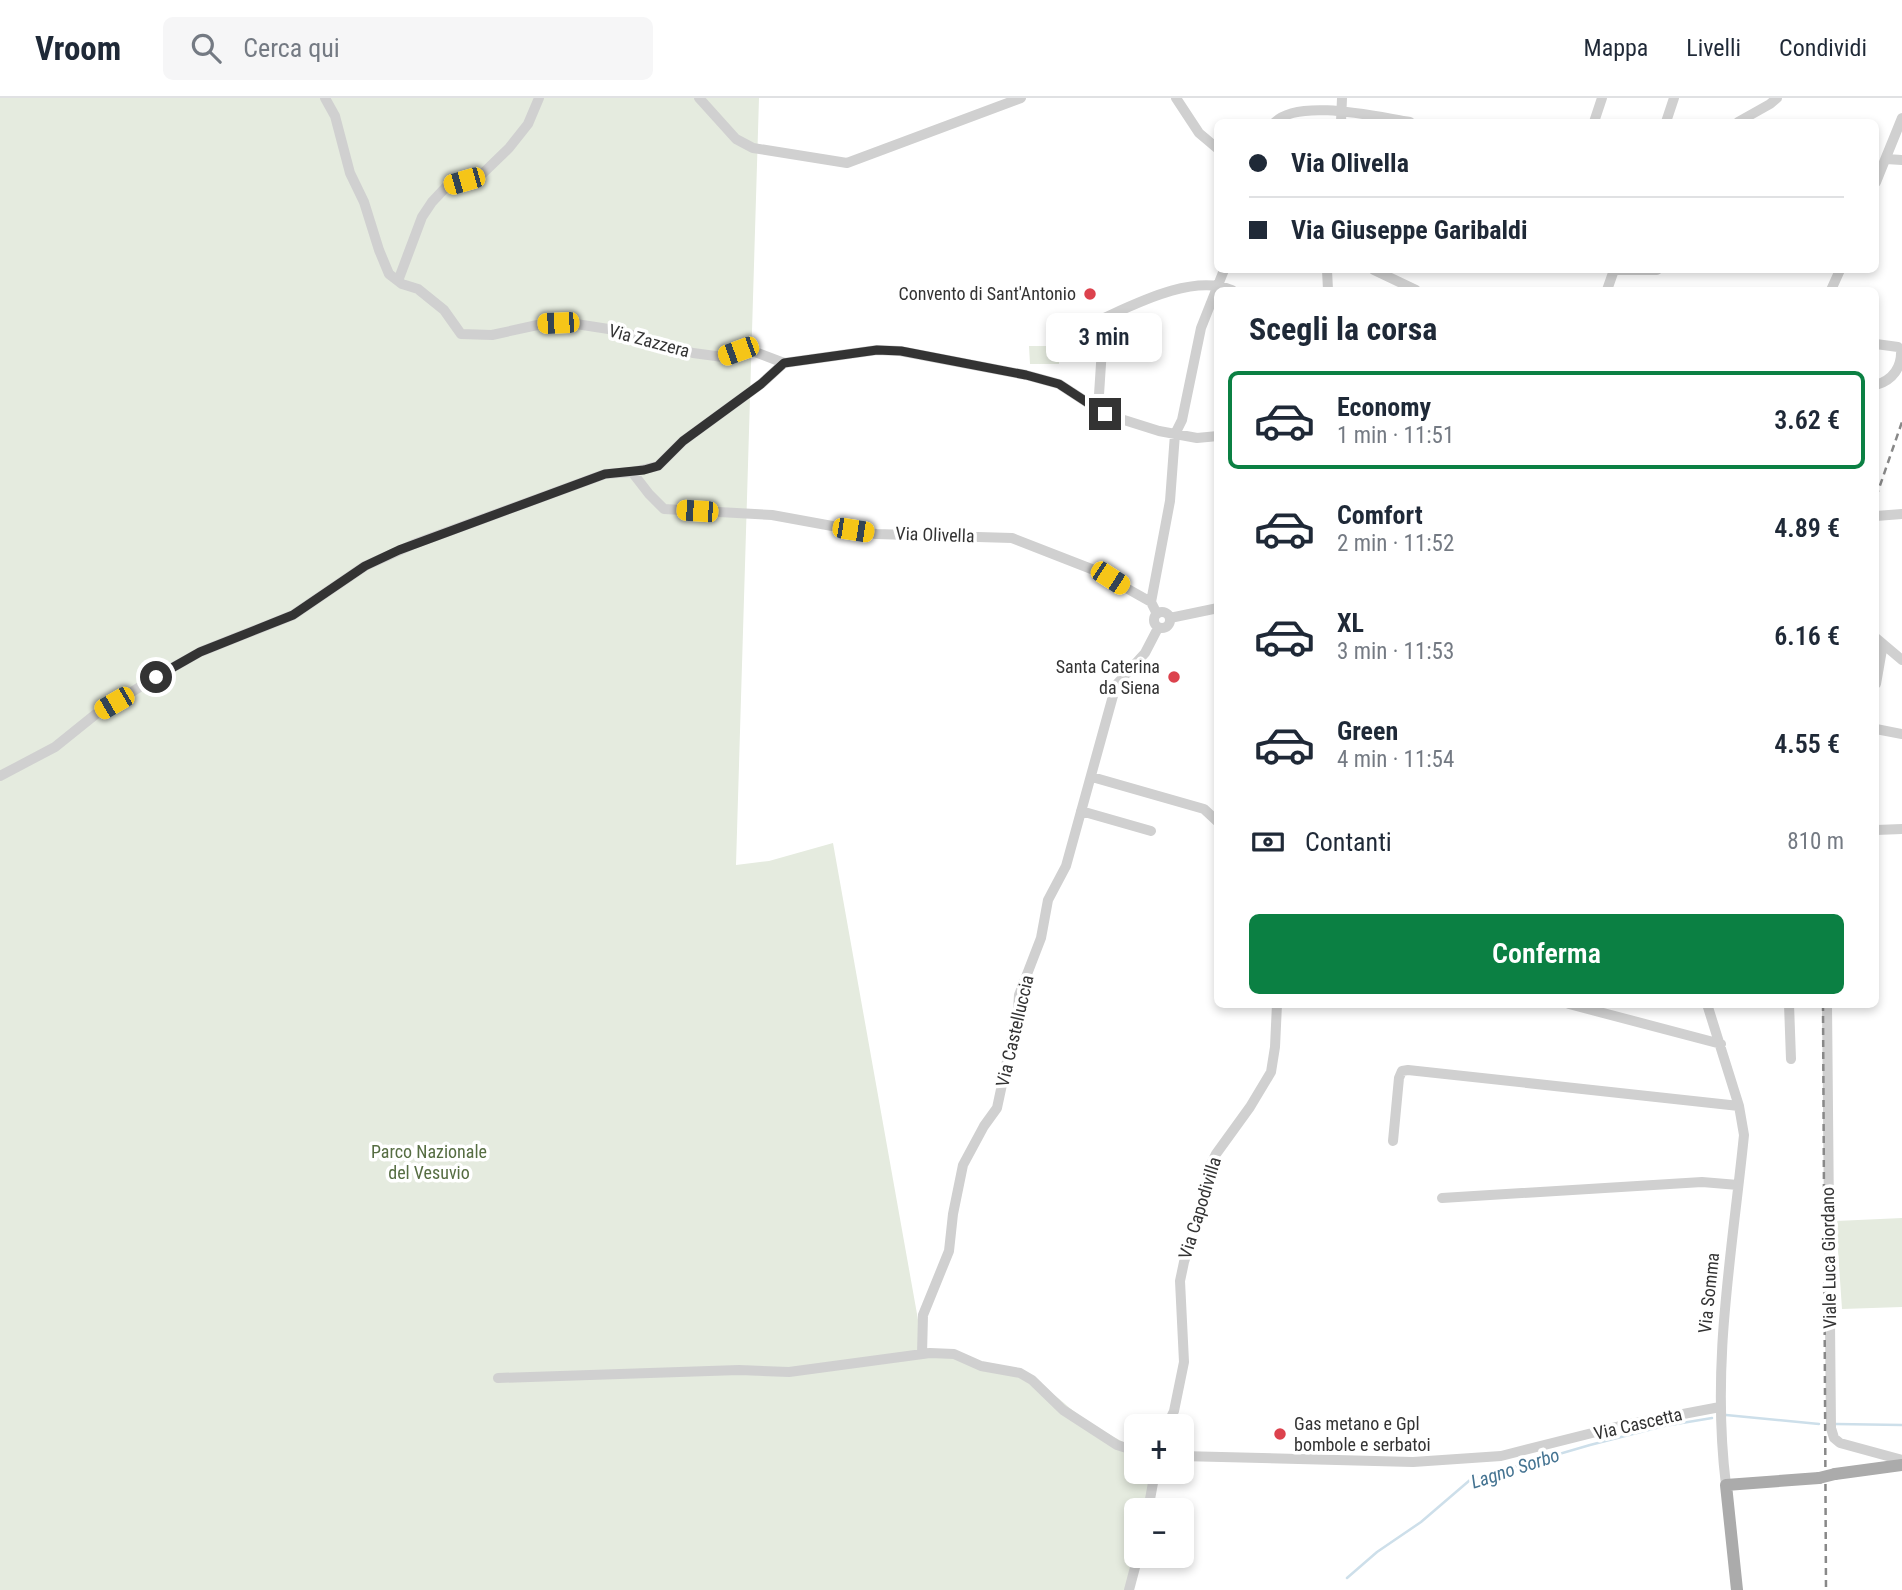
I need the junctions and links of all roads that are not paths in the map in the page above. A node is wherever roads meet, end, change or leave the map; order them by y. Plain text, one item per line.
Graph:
1 (325, 98) edge
2 (539, 98) edge
3 (699, 98) edge
4 (1021, 98) edge
5 (1176, 98) edge
6 (1342, 98) edge
7 (1602, 98) edge
8 (1674, 98) edge
9 (1777, 98) edge
10 (1341, 110) junction
11 (1902, 118) edge
12 (1279, 119) edge
13 (1341, 119) edge
14 (1393, 119) edge
15 (1595, 119) edge
16 (1667, 119) edge
17 (1743, 119) edge
18 (1214, 146) edge
19 (1886, 159) junction
20 (1902, 160) edge
21 (1879, 175) edge
22 (1223, 273) edge
23 (1380, 273) edge
24 (397, 281) junction
25 (1219, 285) junction
26 (1224, 287) edge
27 (1410, 287) edge
28 (1214, 298) edge
29 (1104, 331) junction
30 (1070, 334) dead end
31 (1879, 344) edge
32 (784, 363) junction
33 (1879, 382) edge
34 (1098, 410) junction
35 (1175, 434) junction
36 (1214, 437) edge
37 (632, 472) junction
38 (1902, 514) edge
39 (1879, 516) edge
40 (1151, 602) junction
41 (1214, 609) edge
42 (1157, 614) junction
43 (1170, 618) junction
44 (1158, 628) junction
45 (1879, 641) edge
46 (1902, 660) edge
47 (1879, 730) edge
48 (1902, 734) edge
49 (0, 776) edge
50 (1092, 777) junction
51 (1082, 811) junction
52 (1214, 819) edge
53 (1902, 829) edge
54 (1879, 830) edge
55 (1151, 831) dead end
56 (1277, 1008) edge
57 (1584, 1008) edge
58 (1708, 1008) edge
59 (1789, 1008) edge
60 (1827, 1008) edge
61 (1721, 1044) junction
62 (1791, 1059) dead end
63 (1740, 1106) junction
64 (1393, 1141) dead end
65 (1738, 1185) junction
66 (1442, 1198) dead end
67 (922, 1354) junction
68 (498, 1378) dead end
69 (1720, 1407) junction
70 (1172, 1414) edge
71 (1124, 1447) edge
72 (1194, 1456) edge
73 (1902, 1462) edge
74 (1726, 1485) junction
75 (1135, 1568) edge
76 (1129, 1590) edge
77 (1737, 1590) edge

1 - 24 street
2 - 24 street
3 - 4 street
5 - 18 street
6 - 10 street
7 - 15 street
8 - 16 street
9 - 17 street
10 - 12 street
10 - 13 street
10 - 14 street
11 - 19 street
19 - 20 street
19 - 21 street
22 - 25 street
23 - 27 street
24 - 32 street, Via Zazzera
25 - 26 street
25 - 29 street
28 - 35 street
29 - 30 street
29 - 34 street
31 - 33 street
32 - 34 street
32 - 37 street
34 - 35 street
35 - 36 street
35 - 40 street
37 - 40 street, Via Olivella
37 - 49 street
38 - 39 street
40 - 42 street
41 - 43 street
42 - 43 street
42 - 44 street
43 - 44 street
44 - 50 street, Via Castelluccia
45 - 46 street
47 - 48 street
50 - 51 street, Via Castelluccia
50 - 52 street
51 - 55 street
51 - 67 street, Via Castelluccia
53 - 54 street
56 - 70 street, Via Capodivilla
57 - 61 street
58 - 61 street, Via Somma
59 - 62 street
60 - 73 street, Viale Luca Giordano
61 - 63 street, Via Somma
63 - 64 street
63 - 65 street, Via Somma
65 - 66 street
65 - 69 street, Via Somma
67 - 68 street
67 - 71 street
69 - 72 street, Via Cascetta
69 - 74 street, Via Somma
73 - 74 main road, bridge
74 - 77 main road, Via Somma
75 - 76 street

